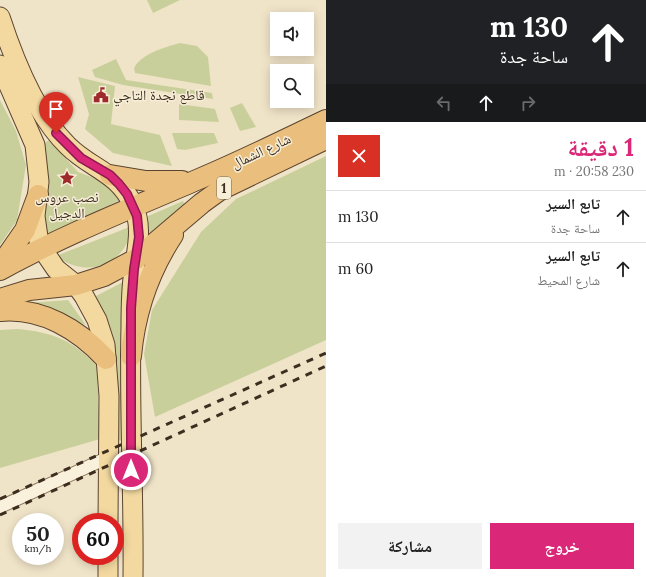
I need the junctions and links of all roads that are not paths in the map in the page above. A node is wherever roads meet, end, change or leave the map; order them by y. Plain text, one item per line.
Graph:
1 (0, 17) edge
2 (0, 65) edge
3 (326, 120) edge
4 (326, 139) edge
5 (110, 175) junction
6 (200, 179) junction
7 (38, 194) junction
8 (133, 206) junction
9 (190, 214) junction
10 (41, 247) junction
11 (136, 259) junction
12 (0, 266) edge
13 (0, 270) edge
14 (76, 286) junction
15 (0, 299) edge
16 (0, 311) edge
17 (131, 356) junction
18 (106, 359) junction
19 (131, 441) junction
20 (109, 454) junction
21 (131, 470) junction
22 (0, 507) edge
23 (108, 513) edge
24 (108, 565) edge
25 (108, 577) edge
26 (133, 577) edge

1 - 5 main road
2 - 7 main road
3 - 6 highway, شارع الشمال / 1
4 - 9 highway, شارع الشمال / 1
5 - 6 highway
5 - 8 main road
6 - 8 highway, شارع الشمال / 1
7 - 10 main road
7 - 12 highway
8 - 10 highway, شارع الشمال / 1
8 - 11 main road
9 - 11 highway, شارع الشمال / 1
9 - 17 highway
10 - 13 highway, 1
10 - 14 main road
11 - 14 highway, شارع الشمال / 1
11 - 17 main road
14 - 15 highway, 1
14 - 18 main road
16 - 18 highway
17 - 19 main road
18 - 20 main road
19 - 20 main road
19 - 21 main road
20 - 21 main road
20 - 22 street
20 - 23 main road
21 - 26 main road
24 - 25 main road

